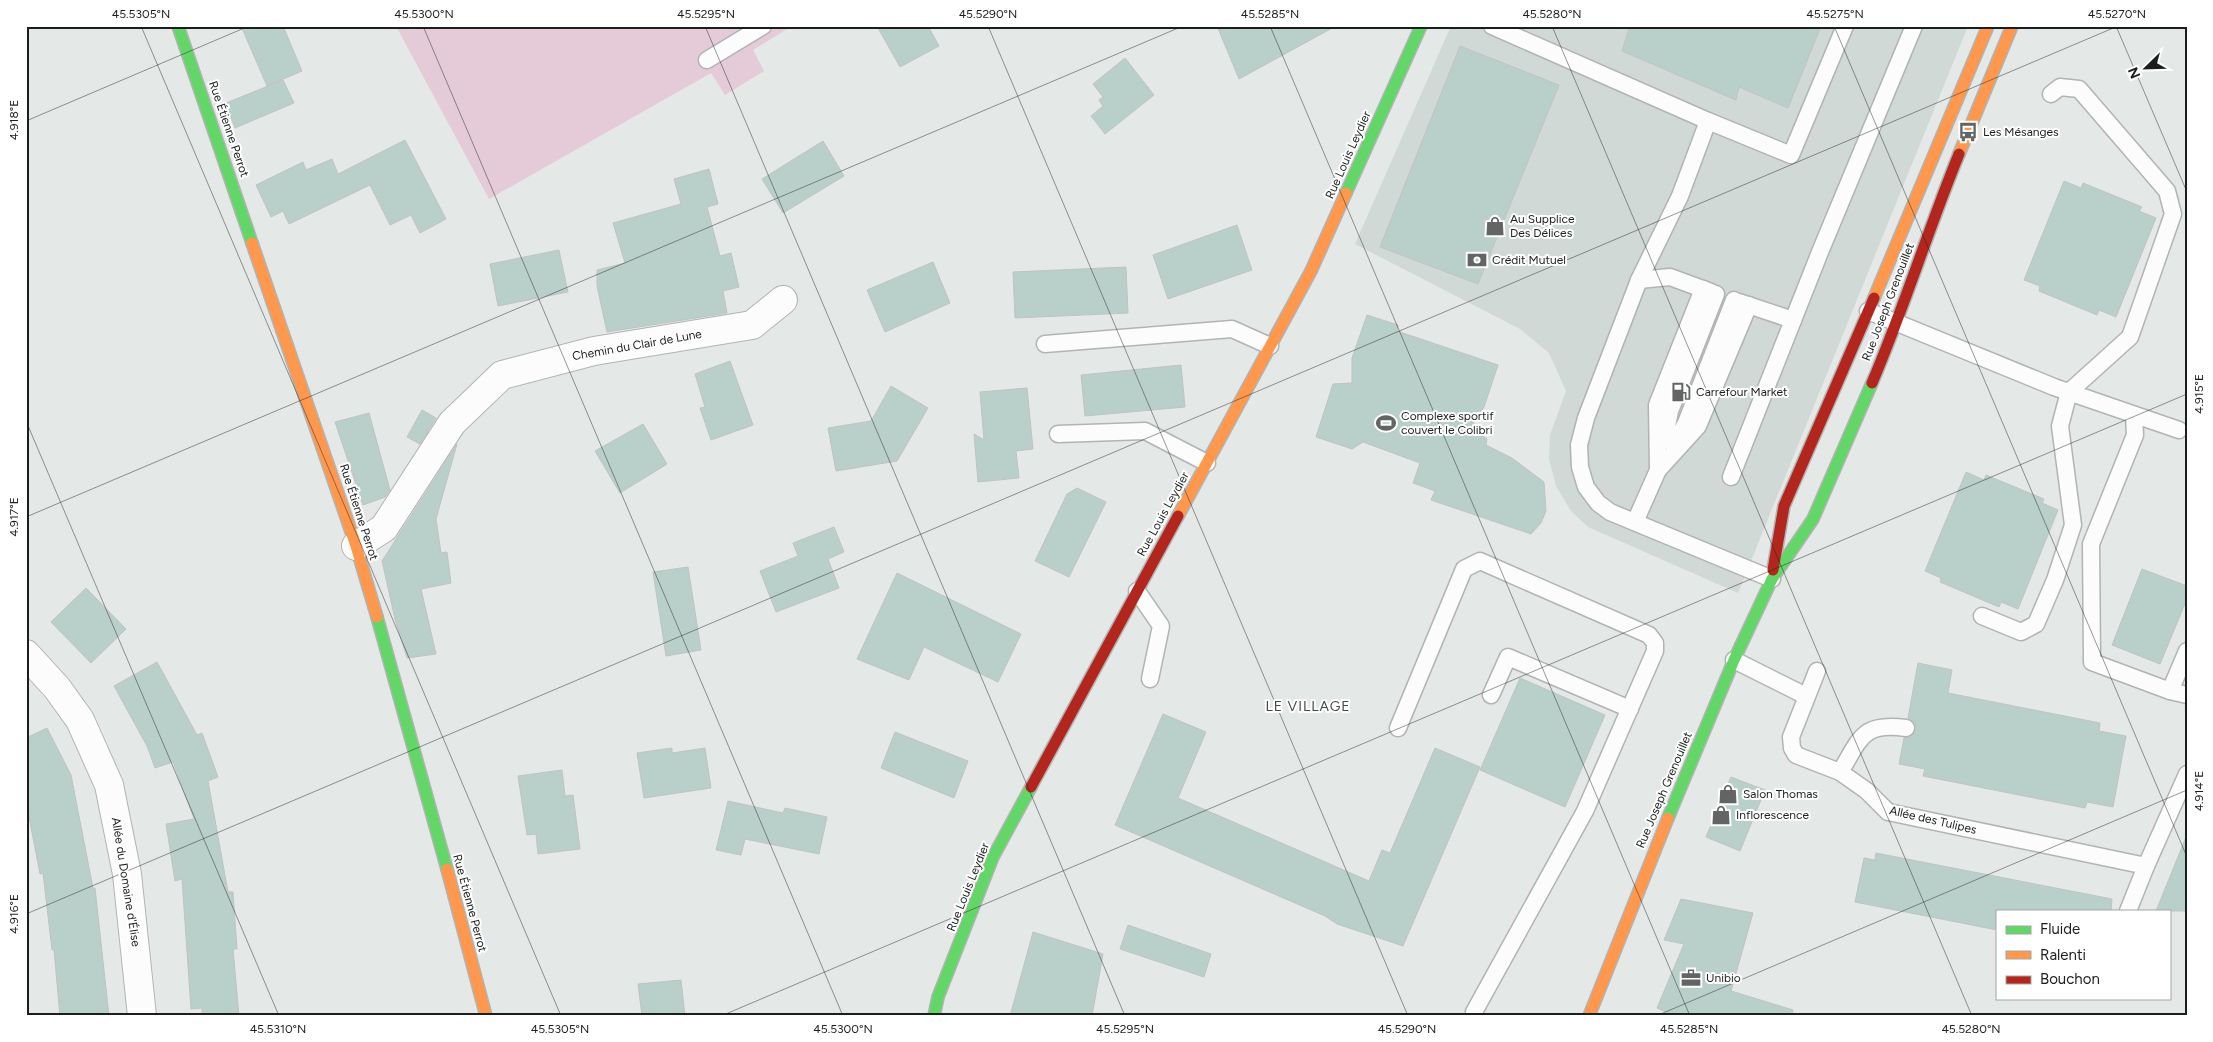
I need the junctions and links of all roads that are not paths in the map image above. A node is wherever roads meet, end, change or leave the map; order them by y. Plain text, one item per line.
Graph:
1 (178, 26) edge
2 (763, 26) edge
3 (1421, 26) edge
4 (1492, 26) edge
5 (1845, 26) edge
6 (1914, 26) edge
7 (1988, 26) edge
8 (2012, 26) edge
9 (707, 60) dead end
10 (2051, 94) dead end
11 (1708, 121) junction
12 (1639, 280) junction
13 (1710, 291) junction
14 (783, 300) dead end
15 (1742, 303) junction
16 (1868, 311) junction
17 (1793, 320) junction
18 (1897, 325) junction
19 (1045, 344) dead end
20 (1270, 346) junction
21 (2069, 392) junction
22 (2134, 415) junction
23 (2179, 430) dead end
24 (1058, 434) dead end
25 (1207, 463) junction
26 (1658, 470) junction
27 (1731, 477) dead end
28 (1635, 522) junction
29 (356, 546) junction
30 (1772, 579) junction
31 (1137, 591) junction
32 (1982, 616) dead end
33 (2187, 650) edge
34 (26, 654) edge
35 (1734, 660) junction
36 (1817, 671) dead end
37 (1150, 679) dead end
38 (2170, 691) junction
39 (1491, 695) dead end
40 (2187, 695) edge
41 (1806, 696) junction
42 (1630, 709) junction
43 (1398, 728) dead end
44 (1906, 728) dead end
45 (1840, 772) junction
46 (2187, 774) edge
47 (2146, 866) junction
48 (2128, 910) edge
49 (1474, 1012) dead end
50 (142, 1016) edge
51 (486, 1016) edge
52 (934, 1016) edge
53 (1589, 1016) edge

1 - 29 street, Rue Étienne Perrot
2 - 9 lane
3 - 20 street, Rue Louis Leydier
4 - 11 lane
5 - 11 lane
6 - 17 lane
7 - 16 street, Rue Joseph Grenouillet
8 - 18 street, Rue Joseph Grenouillet
10 - 21 lane
11 - 12 lane
12 - 13 lane
12 - 28 lane
13 - 15 lane
13 - 26 lane
14 - 29 street, Chemin du Clair de Lune
15 - 17 lane
15 - 26 lane
16 - 18 lane
16 - 30 street, Rue Joseph Grenouillet
17 - 27 lane
18 - 21 lane
18 - 30 street, Rue Joseph Grenouillet
19 - 20 lane
20 - 25 street, Rue Louis Leydier
21 - 22 lane
21 - 32 lane
22 - 23 lane
22 - 38 lane
24 - 25 lane
25 - 31 street, Rue Louis Leydier
26 - 28 lane
28 - 30 lane
29 - 51 street, Rue Étienne Perrot
30 - 35 street, Rue Joseph Grenouillet
31 - 37 lane
31 - 52 street, Rue Louis Leydier
33 - 38 lane
34 - 50 street, Allée du Domaine d'Élise
35 - 41 lane
35 - 53 street, Rue Joseph Grenouillet
36 - 41 lane, Allée des Tulipes
38 - 40 lane
39 - 42 lane
41 - 45 lane, Allée des Tulipes
42 - 43 lane
42 - 49 lane
44 - 45 lane
45 - 47 lane, Allée des Tulipes
46 - 47 lane
47 - 48 lane

